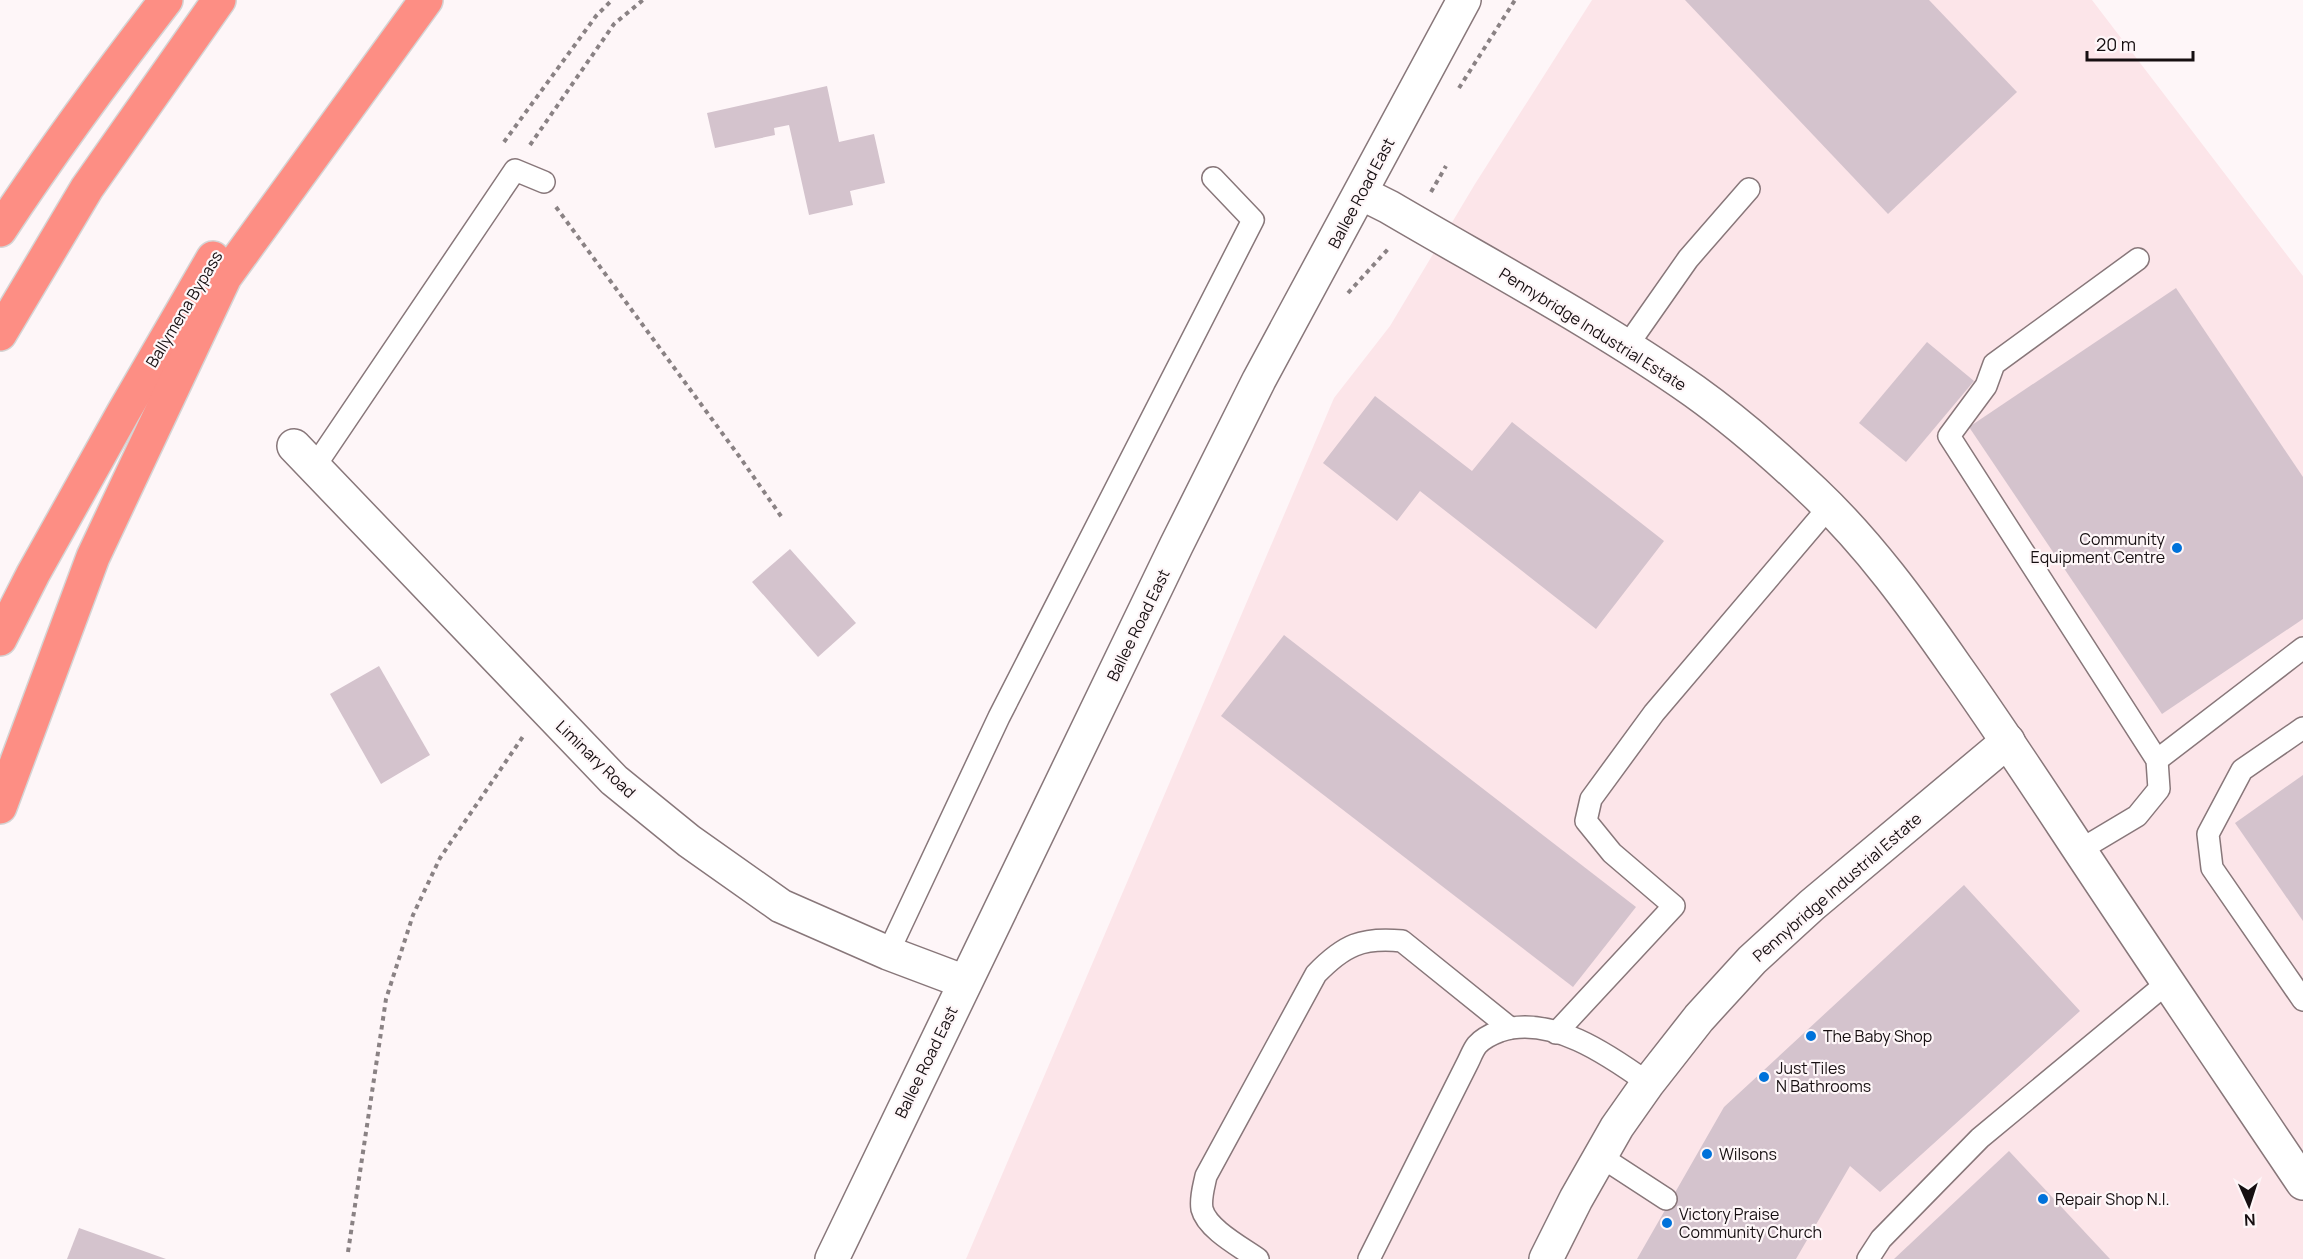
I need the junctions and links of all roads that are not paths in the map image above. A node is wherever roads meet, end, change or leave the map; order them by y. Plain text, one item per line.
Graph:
1 (166, 0) edge
2 (219, 0) edge
3 (403, 0) edge
4 (426, 0) edge
5 (1464, 0) edge
6 (1213, 178) dead end
7 (544, 182) road end
8 (1749, 189) dead end
9 (1361, 193) junction
10 (0, 230) edge
11 (2138, 259) dead end
12 (0, 334) edge
13 (1627, 346) junction
14 (304, 456) joint
15 (1829, 507) junction
16 (0, 639) edge
17 (2303, 648) edge
18 (2303, 728) edge
19 (2008, 741) junction
20 (2157, 760) junction
21 (0, 807) edge
22 (2080, 850) junction
23 (888, 953) junction
24 (965, 982) junction
25 (2167, 983) junction
26 (2303, 1000) edge
27 (1510, 1028) junction
28 (1556, 1032) junction
29 (1648, 1083) junction
30 (1600, 1156) junction
31 (2303, 1183) edge
32 (1666, 1199) dead end
33 (832, 1259) edge
34 (1258, 1259) edge
35 (1369, 1259) edge
36 (1546, 1259) edge
37 (1868, 1259) edge

1 - 10 highway
2 - 12 highway
3 - 16 highway, Ballymena Bypass
4 - 21 highway
5 - 9 street, Ballee Road East
6 - 23 lane
7 - 14 lane
8 - 13 lane
9 - 13 street, Pennybridge Industrial Estate
9 - 24 street, Ballee Road East
11 - 20 lane
13 - 15 street, Pennybridge Industrial Estate
14 - 23 street, Liminary Road
15 - 19 street, Pennybridge Industrial Estate
15 - 28 lane
17 - 20 lane
18 - 26 lane
19 - 22 street, Pennybridge Industrial Estate
19 - 29 street, Pennybridge Industrial Estate
20 - 22 lane
22 - 25 street, Pennybridge Industrial Estate
23 - 24 street, Liminary Road
24 - 33 street, Ballee Road East
25 - 31 street, Pennybridge Industrial Estate
25 - 37 lane
27 - 28 lane
27 - 34 lane
27 - 35 lane
28 - 29 lane
29 - 30 street, Pennybridge Industrial Estate
30 - 32 lane
30 - 36 street, Pennybridge Industrial Estate

